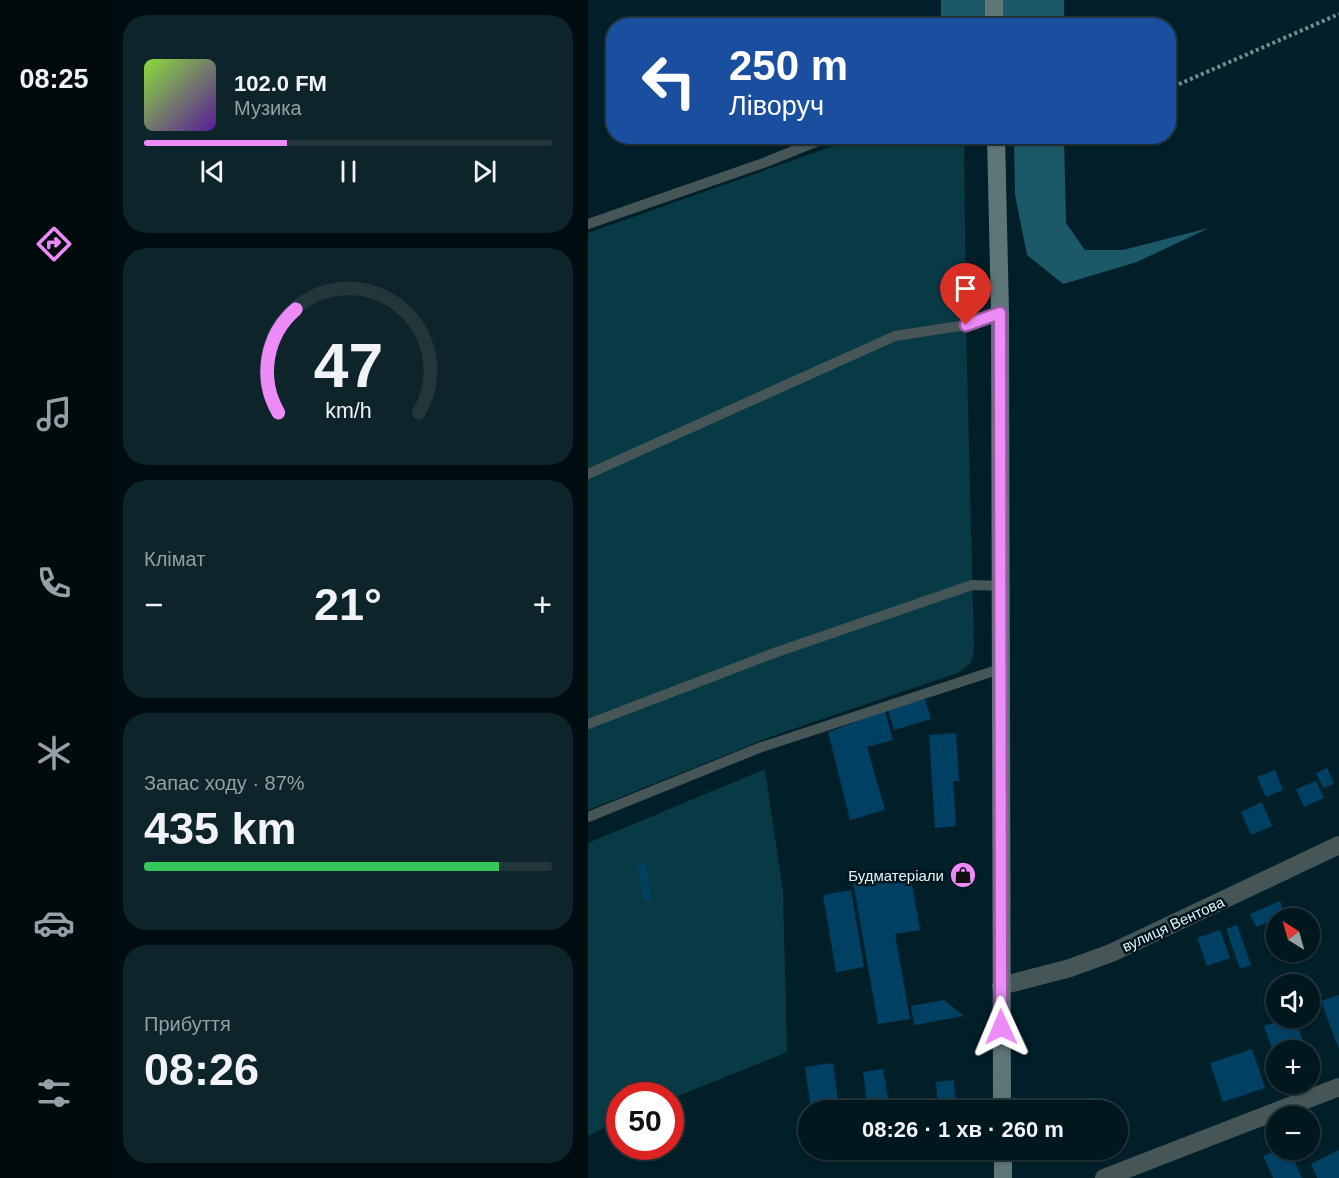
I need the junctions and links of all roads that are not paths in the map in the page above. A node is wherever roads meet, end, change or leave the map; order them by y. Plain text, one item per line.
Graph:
1 (994, 0) edge
2 (994, 18) edge
3 (810, 144) edge
4 (996, 144) edge
5 (588, 224) edge
6 (1000, 313) junction
7 (588, 474) edge
8 (1001, 586) junction
9 (1000, 669) junction
10 (588, 724) edge
11 (588, 817) edge
12 (1339, 845) edge
13 (1001, 986) junction
14 (1339, 1087) edge
15 (1002, 1100) edge
16 (1003, 1160) edge
17 (1003, 1178) edge
18 (1104, 1178) edge

1 - 2 main road
3 - 5 lane
4 - 6 main road
6 - 7 lane
6 - 8 main road
8 - 9 main road
8 - 10 lane
9 - 11 lane
9 - 13 main road
12 - 13 street, вулиця Вентова
13 - 15 main road
14 - 18 street
16 - 17 main road

